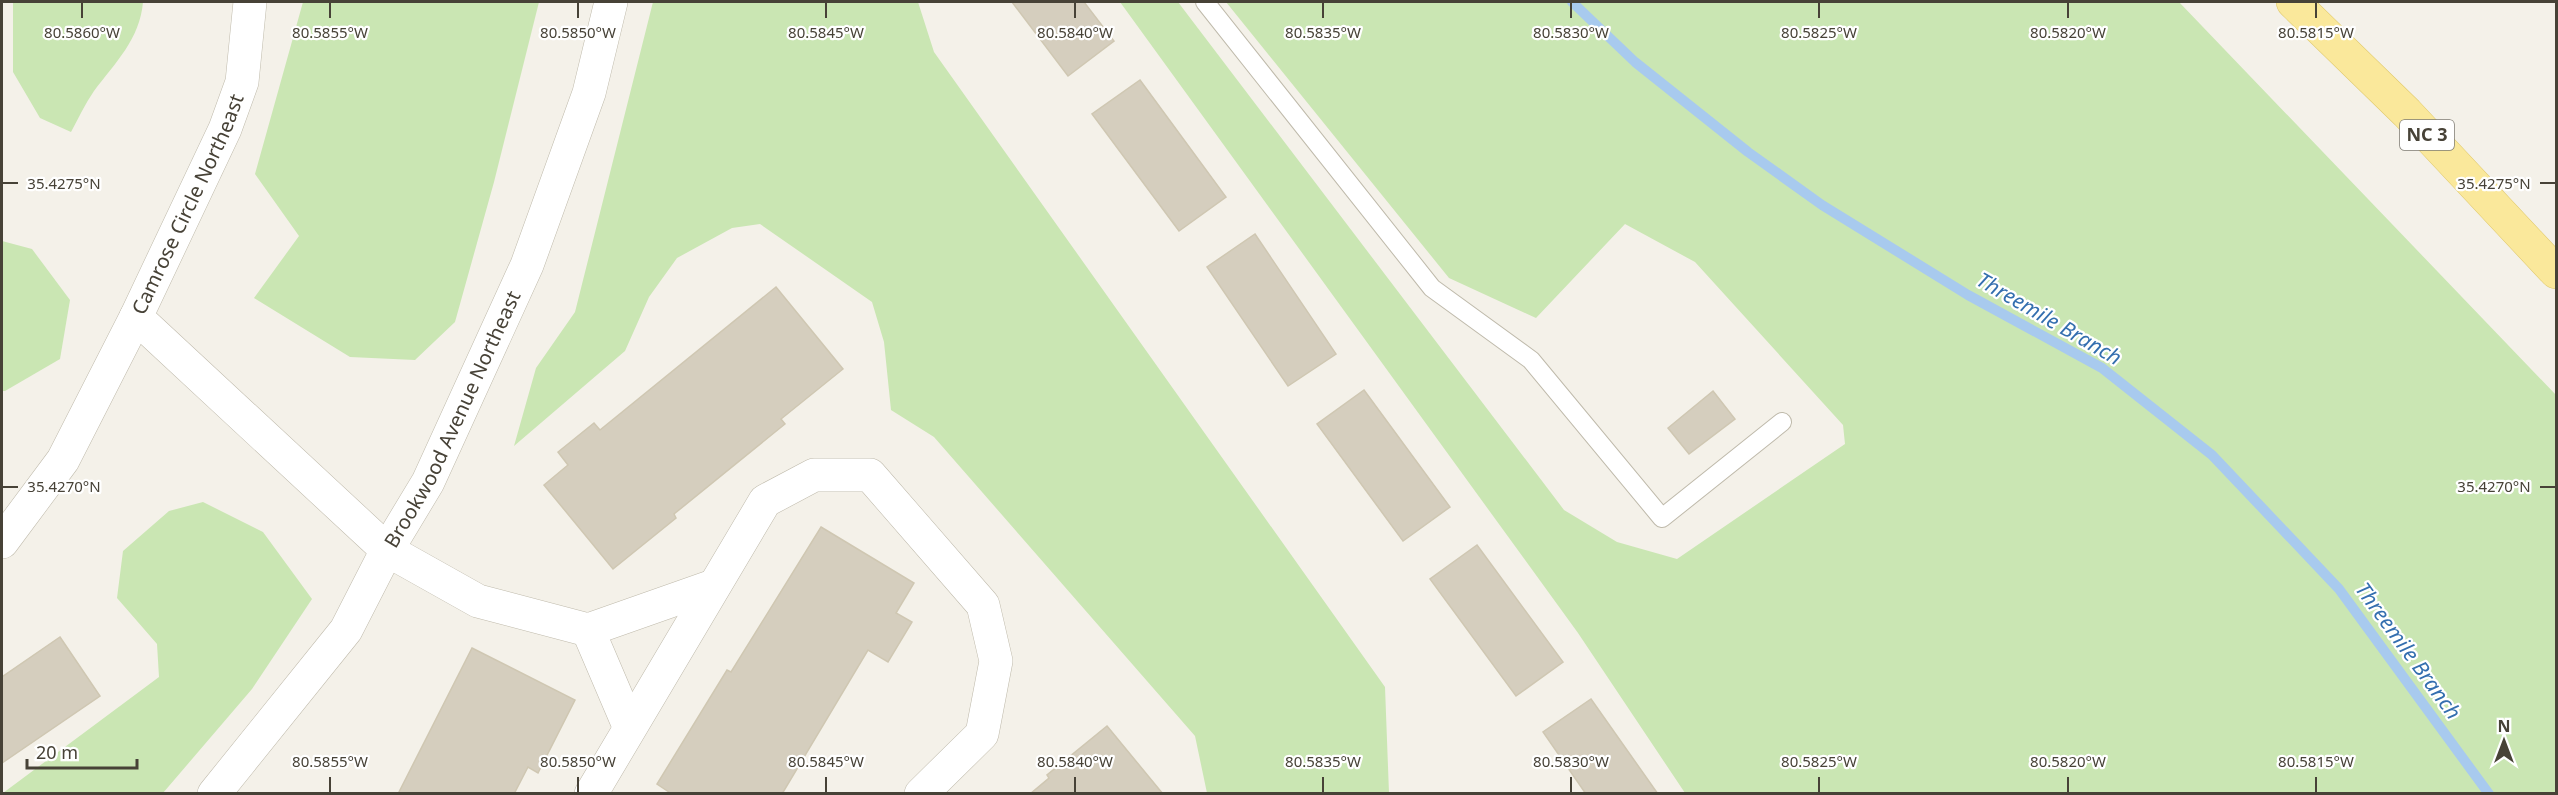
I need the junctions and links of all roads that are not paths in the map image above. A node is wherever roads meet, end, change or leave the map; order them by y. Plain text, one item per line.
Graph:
1 (250, 2) edge
2 (611, 2) edge
3 (1205, 2) edge
4 (2293, 2) edge
5 (2556, 272) edge
6 (136, 317) junction
7 (1782, 422) dead end
8 (2, 542) edge
9 (387, 550) junction
10 (713, 586) junction
11 (588, 630) junction
12 (629, 726) junction
13 (214, 794) edge
14 (591, 794) edge
15 (921, 794) edge

1 - 6 street, Camrose Circle Northeast
2 - 9 street, Brookwood Avenue Northeast
3 - 7 lane
4 - 5 main road, NC 3
6 - 8 street
6 - 9 street, Camrose Circle Northeast
9 - 11 street, Camrose Circle Northeast
9 - 13 street, Brookwood Avenue Northeast
10 - 11 street
10 - 12 street
10 - 15 street
11 - 12 street
12 - 14 street

